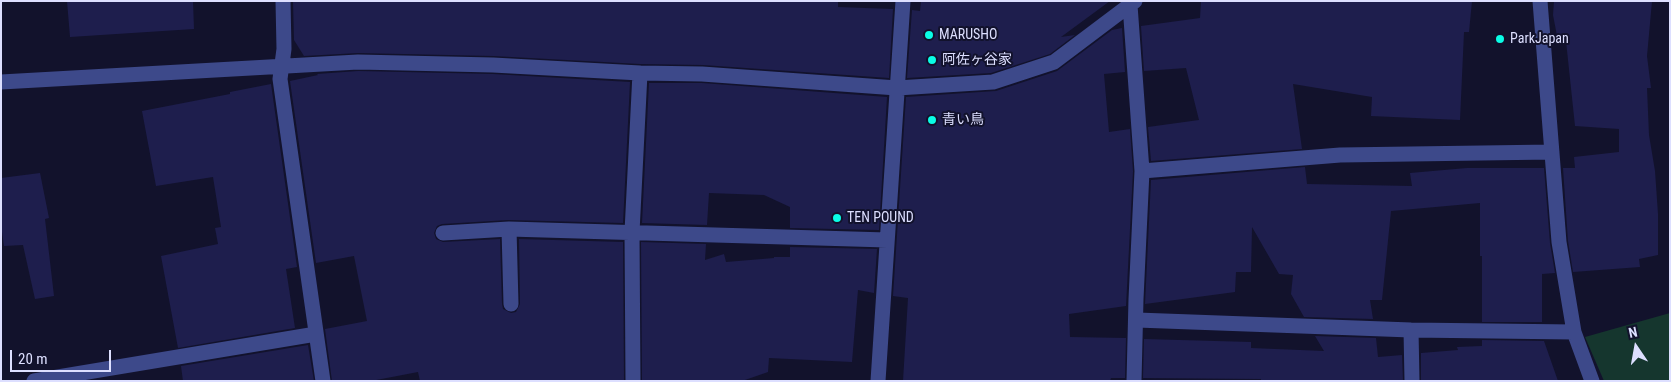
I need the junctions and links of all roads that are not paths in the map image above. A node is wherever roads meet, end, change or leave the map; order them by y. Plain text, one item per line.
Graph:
1 (283, 1) edge
2 (903, 1) edge
3 (1540, 1) edge
4 (1133, 3) edge
5 (282, 65) junction
6 (640, 73) junction
7 (1, 82) edge
8 (897, 88) junction
9 (1552, 152) junction
10 (1142, 171) junction
11 (509, 229) junction
12 (632, 232) junction
13 (443, 233) dead end
14 (887, 240) junction
15 (511, 304) dead end
16 (1136, 320) junction
17 (1411, 330) junction
18 (1574, 332) junction
19 (316, 334) junction
20 (34, 381) edge
21 (323, 381) edge
22 (633, 381) edge
23 (878, 381) edge
24 (1134, 381) edge
25 (1412, 381) edge
26 (1592, 381) edge

1 - 5 street
2 - 8 street
3 - 9 street
4 - 8 street
4 - 10 street
5 - 6 street
5 - 7 street
5 - 19 street
6 - 8 street
6 - 12 street
8 - 14 street
9 - 10 street
9 - 18 street
10 - 16 street
11 - 12 street
11 - 13 street
11 - 15 street
12 - 14 street
12 - 22 street
14 - 23 street
16 - 17 street
16 - 24 street
17 - 18 street
17 - 25 street
18 - 26 street
19 - 20 street
19 - 21 street

